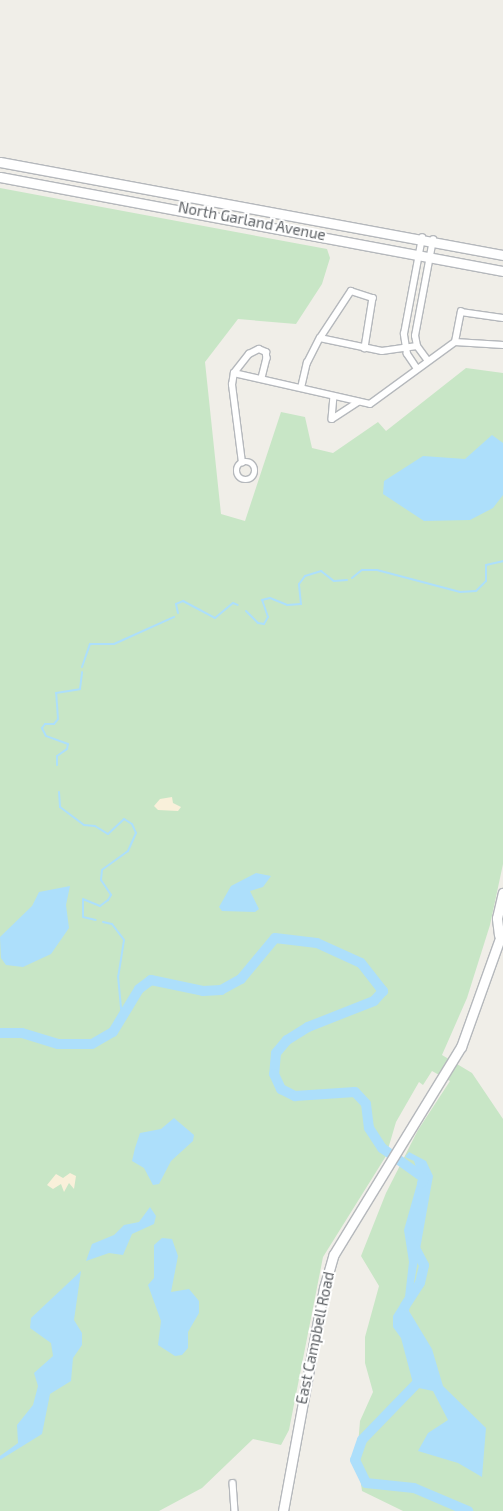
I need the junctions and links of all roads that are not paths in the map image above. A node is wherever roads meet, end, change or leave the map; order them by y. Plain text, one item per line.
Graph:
1 (0, 162) edge
2 (0, 177) edge
3 (422, 237) junction
4 (433, 240) junction
5 (419, 253) junction
6 (430, 255) junction
7 (503, 255) edge
8 (503, 270) edge
9 (503, 318) edge
10 (320, 338) junction
11 (455, 342) junction
12 (503, 345) edge
13 (417, 346) junction
14 (365, 348) junction
15 (405, 349) junction
16 (427, 360) junction
17 (417, 369) junction
18 (234, 373) junction
19 (262, 378) junction
20 (301, 388) junction
21 (334, 396) junction
22 (358, 402) junction
23 (242, 464) dead end
24 (503, 894) edge
25 (502, 933) edge
26 (234, 1483) dead end
27 (236, 1511) edge
28 (283, 1511) edge

1 - 3 main road, North Garland Avenue
2 - 5 main road, North Garland Avenue
3 - 4 main road, North Garland Avenue
3 - 5 street
4 - 6 street
4 - 7 main road, North Garland Avenue
5 - 6 main road, North Garland Avenue
5 - 15 street
6 - 8 main road, North Garland Avenue
6 - 13 street
9 - 11 street
10 - 14 street
10 - 14 street
10 - 20 street
11 - 12 street
11 - 16 street
13 - 15 street
13 - 16 street
14 - 15 street
15 - 17 street
16 - 17 street
17 - 22 street
18 - 19 street
18 - 19 street
18 - 23 street
19 - 20 street
20 - 21 street
21 - 22 street
21 - 22 street
24 - 25 main road, East Campbell Road
25 - 28 main road, East Campbell Road
26 - 27 street

